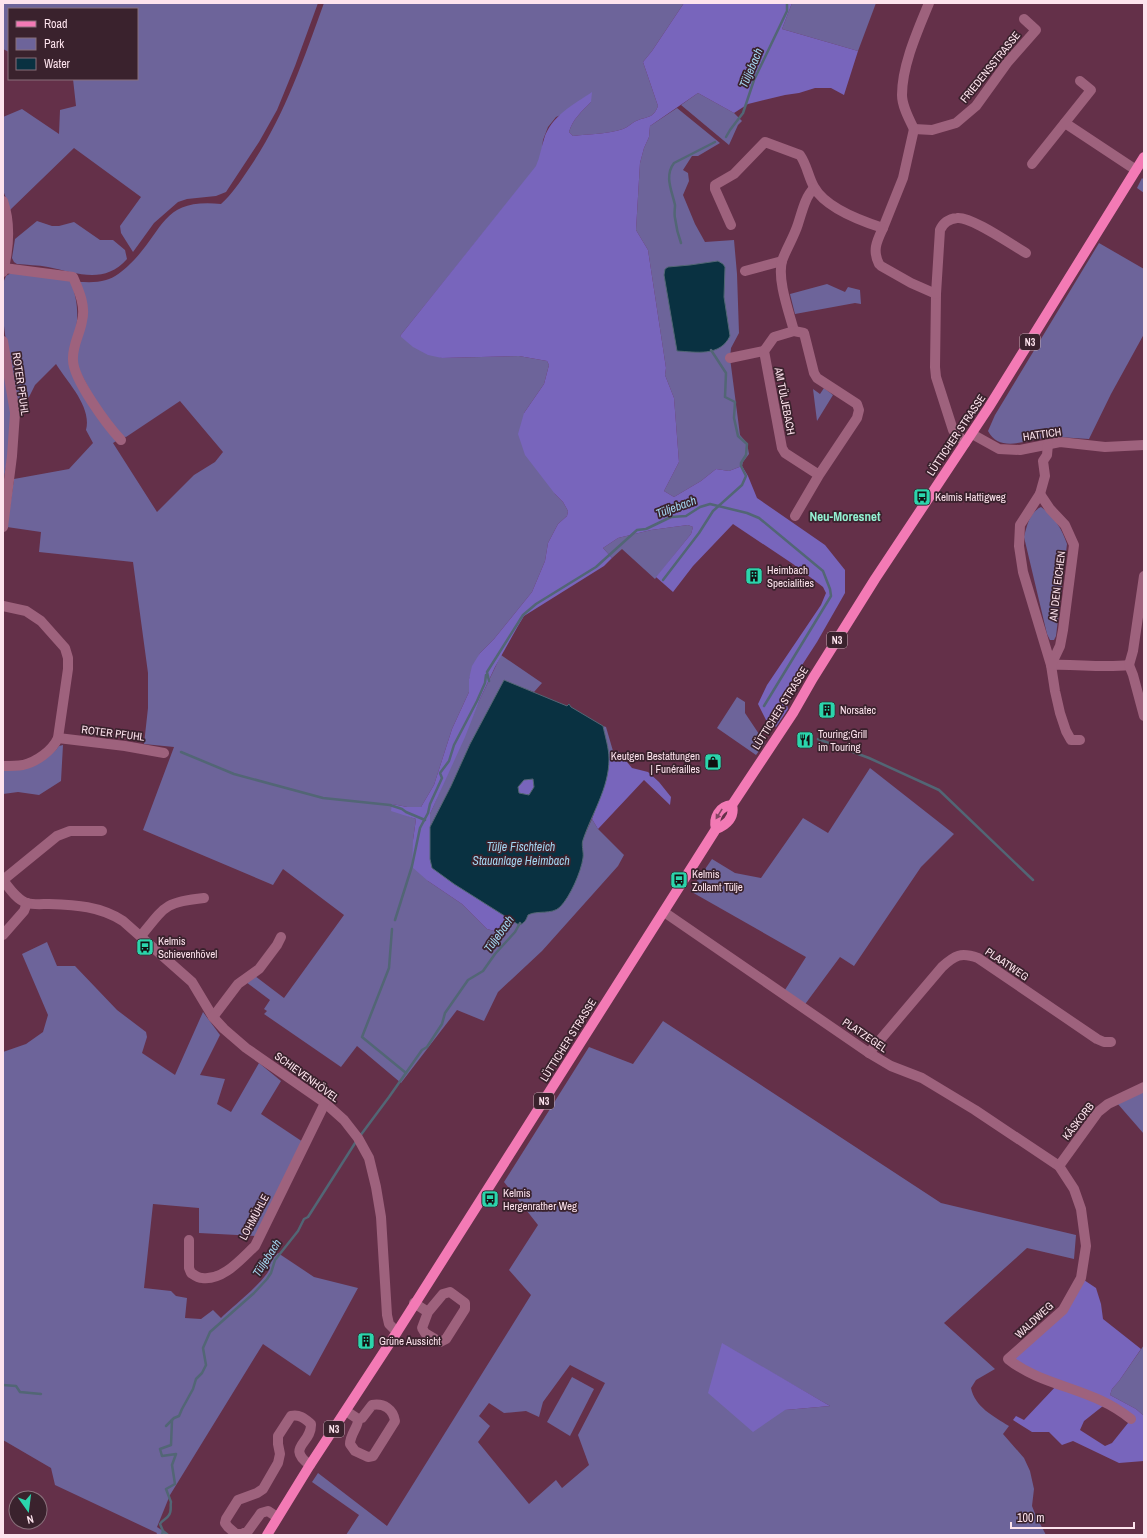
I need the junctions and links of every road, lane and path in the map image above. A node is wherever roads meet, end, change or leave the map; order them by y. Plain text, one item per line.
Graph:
1 (929, 3) edge
2 (1024, 19) dead end
3 (1080, 81) dead end
4 (1064, 123) junction
5 (914, 130) junction
6 (1144, 156) edge
7 (1032, 164) dead end
8 (1136, 170) junction
9 (814, 188) junction
10 (3, 201) edge
11 (731, 225) dead end
12 (882, 228) junction
13 (1026, 254) dead end
14 (782, 261) junction
15 (4, 270) edge
16 (745, 270) dead end
17 (936, 294) junction
18 (794, 331) junction
19 (3, 341) edge
20 (764, 350) junction
21 (730, 358) dead end
22 (972, 434) junction
23 (121, 440) dead end
24 (965, 443) junction
25 (1048, 444) junction
26 (1144, 445) edge
27 (1033, 447) junction
28 (1043, 460) junction
29 (819, 475) junction
30 (1040, 494) junction
31 (795, 516) dead end
32 (3, 527) edge
33 (1144, 576) edge
34 (3, 606) edge
35 (1051, 665) junction
36 (1129, 665) junction
37 (1144, 716) edge
38 (58, 738) junction
39 (1080, 740) dead end
40 (164, 753) dead end
41 (3, 766) edge
42 (102, 831) dead end
43 (3, 880) edge
44 (204, 898) dead end
45 (27, 903) junction
46 (664, 912) junction
47 (3, 935) edge
48 (141, 936) junction
49 (281, 937) dead end
50 (213, 1017) junction
51 (1112, 1042) dead end
52 (869, 1053) junction
53 (1144, 1087) edge
54 (325, 1103) junction
55 (1059, 1166) junction
56 (189, 1240) dead end
57 (414, 1303) junction
58 (428, 1312) junction
59 (397, 1332) junction
60 (346, 1411) junction
61 (358, 1419) junction
62 (1131, 1419) dead end
63 (310, 1465) junction
64 (277, 1517) junction
65 (271, 1532) edge

1 - 5 street
2 - 5 street, FRIEDENSSTRASSE
3 - 4 street
4 - 7 street
4 - 8 street
5 - 12 street
6 - 8 main road, LÜTTICHER STRASSE / N3
8 - 22 main road, LÜTTICHER STRASSE / N3
9 - 11 street
9 - 12 street
9 - 14 street
10 - 15 street
12 - 17 street
13 - 17 street
14 - 16 street
14 - 18 street
15 - 23 street
17 - 24 street
18 - 20 street
18 - 29 street
19 - 32 street, ROTER PFUHL
20 - 21 street
20 - 29 street, AM TÜLJEBACH
22 - 24 main road, LÜTTICHER STRASSE / N3
22 - 27 street, HATTICH
24 - 46 main road, LÜTTICHER STRASSE / N3
25 - 26 street, HATTICH
25 - 27 street, HATTICH
25 - 28 street, AN DEN EICHEN
27 - 28 street
28 - 30 street, AN DEN EICHEN
29 - 31 street
30 - 35 street, AN DEN EICHEN
30 - 35 street, AN DEN EICHEN
33 - 36 street
34 - 38 street
35 - 36 street
35 - 39 street, AN DEN EICHEN
36 - 37 street
38 - 40 street, ROTER PFUHL
38 - 41 street
42 - 43 street
43 - 45 street
44 - 48 street
45 - 47 street
45 - 48 street, SCHIEVENHÖVEL
46 - 52 street, PLATZEGEL
46 - 57 main road, LÜTTICHER STRASSE / N3
48 - 50 street, SCHIEVENHÖVEL
49 - 50 street
50 - 54 street, SCHIEVENHÖVEL
51 - 52 street, PLAATWEG
52 - 55 street, PLATZEGEL
53 - 55 street, KÄSKORB
54 - 56 street, LOHMÜHLE
54 - 59 street, SCHIEVENHÖVEL
55 - 62 street, WALDWEG
57 - 58 street
57 - 59 main road, LÜTTICHER STRASSE / N3
58 - 58 street
59 - 60 main road, LÜTTICHER STRASSE / N3
60 - 61 street
60 - 63 main road, LÜTTICHER STRASSE / N3
61 - 61 street
63 - 64 main road, LÜTTICHER STRASSE / N3
63 - 64 street
64 - 65 main road, LÜTTICHER STRASSE / N3

